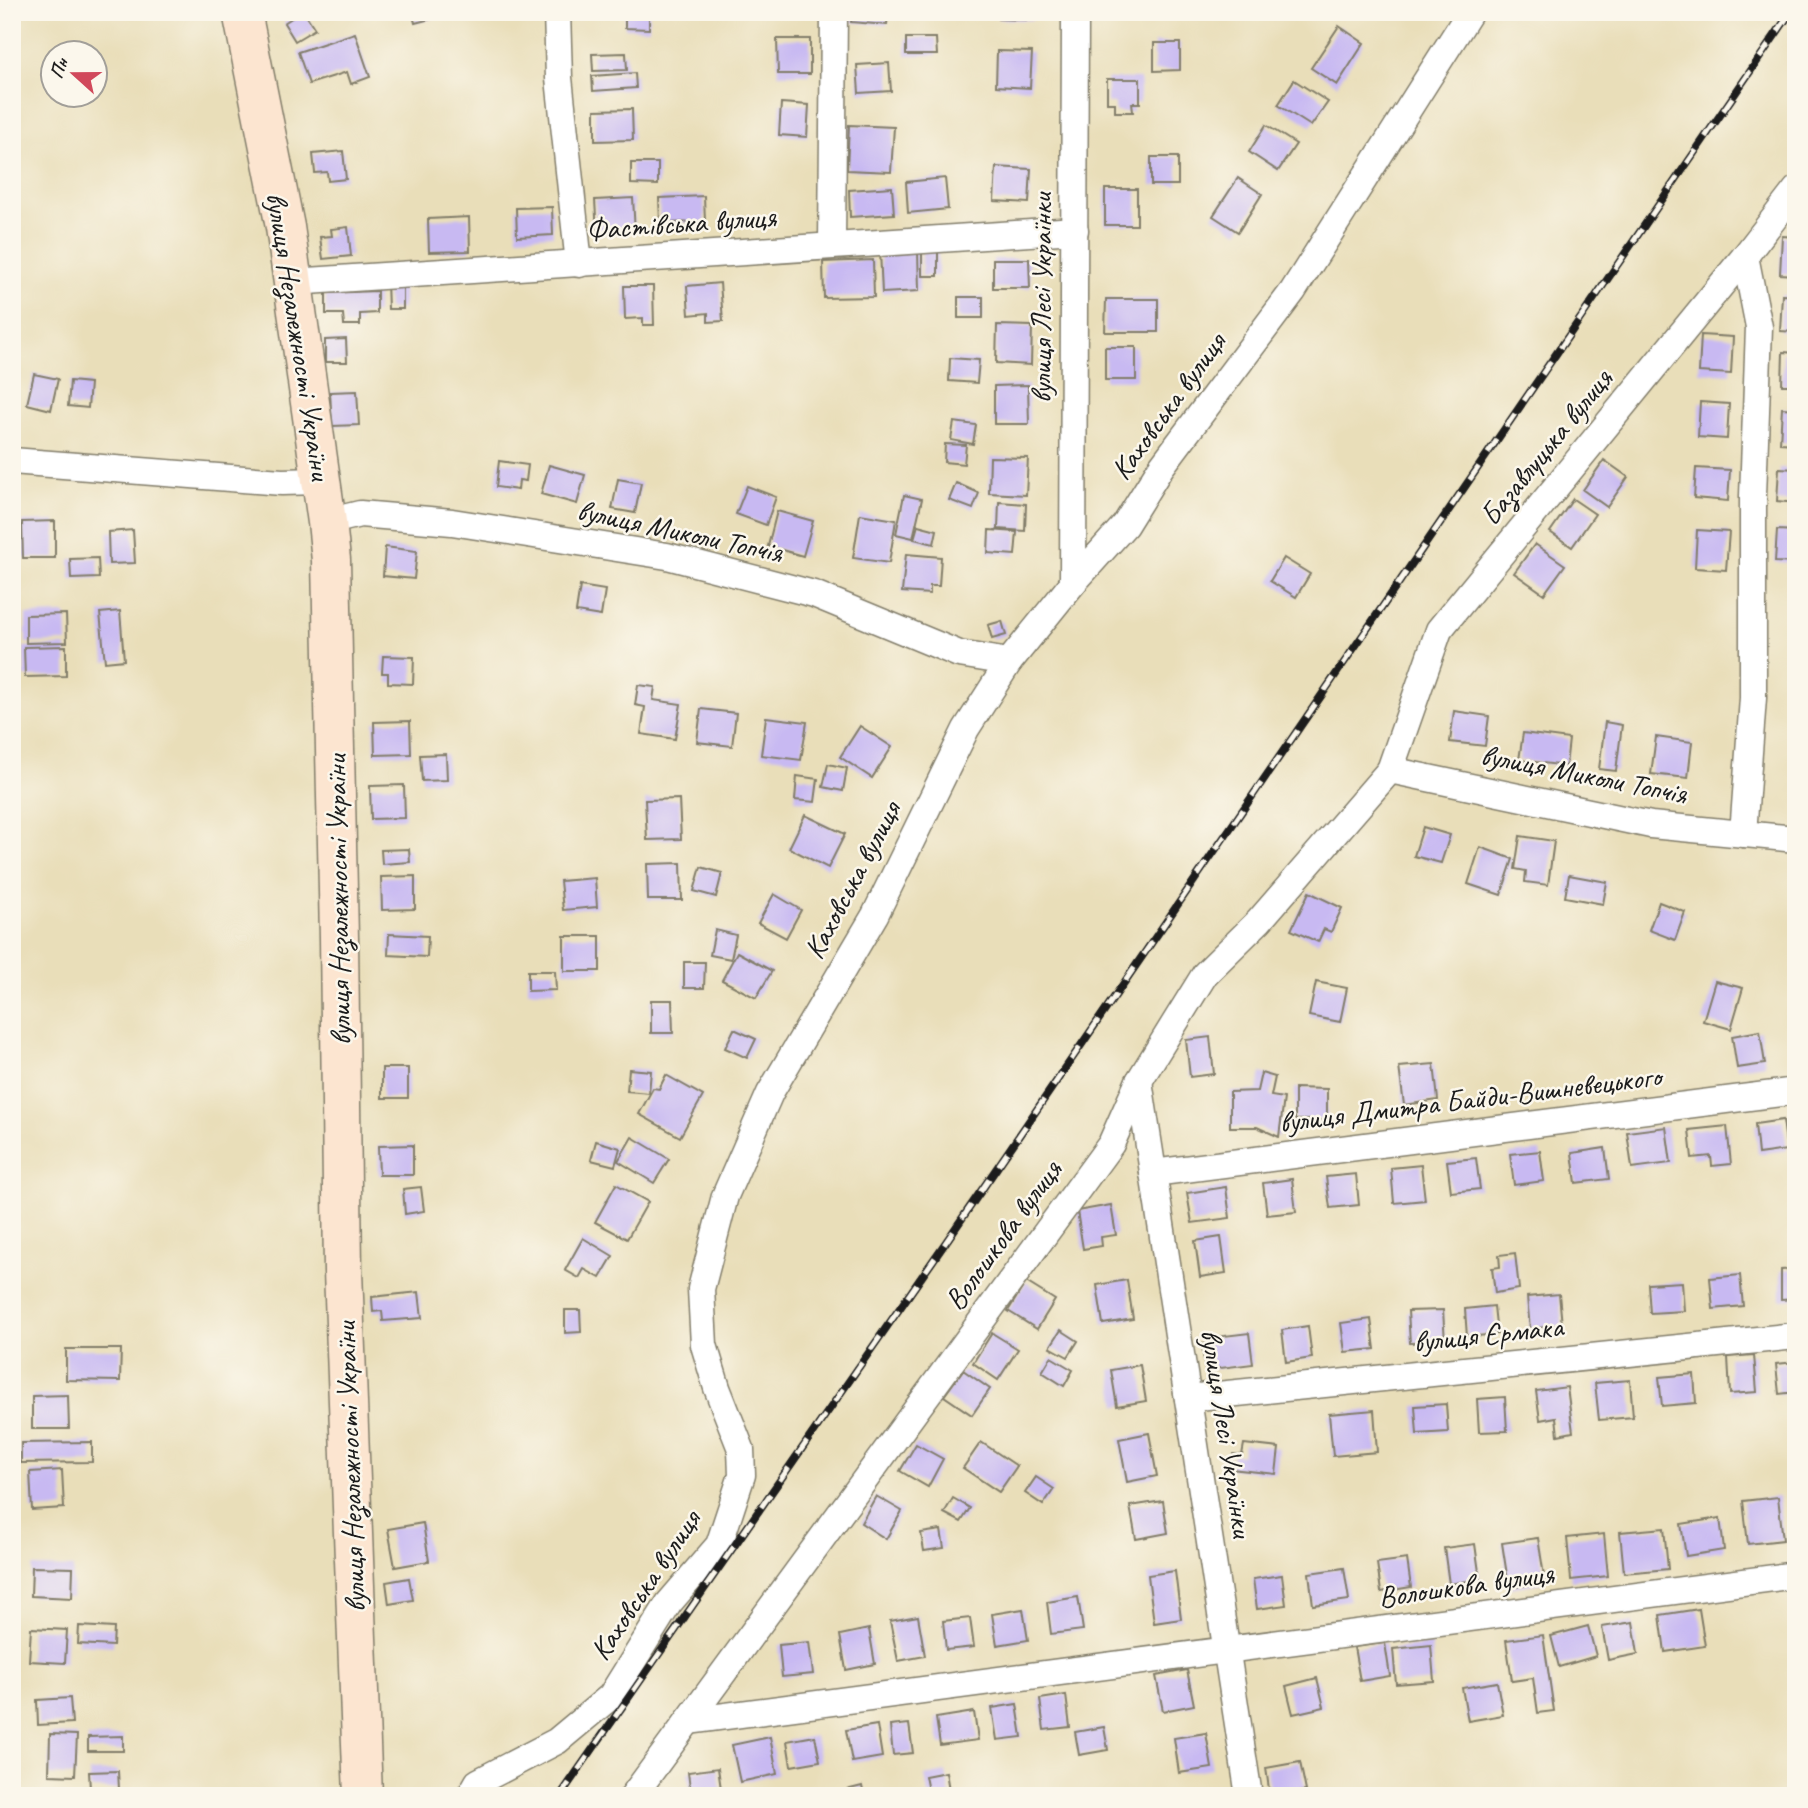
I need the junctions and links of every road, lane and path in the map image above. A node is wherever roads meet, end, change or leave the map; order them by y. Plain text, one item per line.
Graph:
1 (242, 12) edge
2 (557, 12) edge
3 (834, 12) edge
4 (1075, 12) edge
5 (1469, 12) edge
6 (1796, 190) edge
7 (1075, 230) junction
8 (832, 245) junction
9 (1745, 256) junction
10 (579, 264) junction
11 (292, 282) junction
12 (12, 461) edge
13 (321, 481) junction
14 (327, 522) junction
15 (1073, 583) junction
16 (1009, 662) junction
17 (1390, 770) junction
18 (1743, 834) junction
19 (1796, 839) edge
20 (1139, 1081) junction
21 (1796, 1091) edge
22 (1153, 1173) junction
23 (1796, 1336) edge
24 (1188, 1398) junction
25 (1796, 1575) edge
26 (1227, 1650) junction
27 (688, 1721) junction
28 (363, 1796) edge
29 (470, 1796) edge
30 (633, 1796) edge
31 (1249, 1796) edge

1 - 11 street, вулиця Незалежності України
2 - 10 street
3 - 8 street
4 - 7 street, вулиця Лесі Українки
5 - 15 street, Каховська вулиця
6 - 9 street, Базавлуцька вулиця
7 - 8 street, Фастівська вулиця
7 - 15 street, вулиця Лесі Українки
8 - 10 street, Фастівська вулиця
9 - 17 street, Базавлуцька вулиця
9 - 18 street
10 - 11 street, Фастівська вулиця
11 - 13 street, вулиця Незалежності України
12 - 13 street
13 - 14 street, вулиця Незалежності України
14 - 16 street, вулиця Миколи Топчія
14 - 28 street, вулиця Незалежності України
15 - 16 street, Каховська вулиця
16 - 29 street, Каховська вулиця
17 - 18 street, вулиця Миколи Топчія
17 - 20 street, Волошкова вулиця
18 - 19 street, вулиця Миколи Топчія
20 - 22 street, вулиця Лесі Українки
20 - 27 street, Волошкова вулиця
21 - 22 street, вулиця Дмитра Байди-Вишневецького
22 - 24 street, вулиця Лесі Українки
23 - 24 street, вулиця Єрмака
24 - 26 street, вулиця Лесі Українки
25 - 26 street, Волошкова вулиця
26 - 27 street, Волошкова вулиця
26 - 31 street, вулиця Лесі Українки
27 - 30 street, Волошкова вулиця

